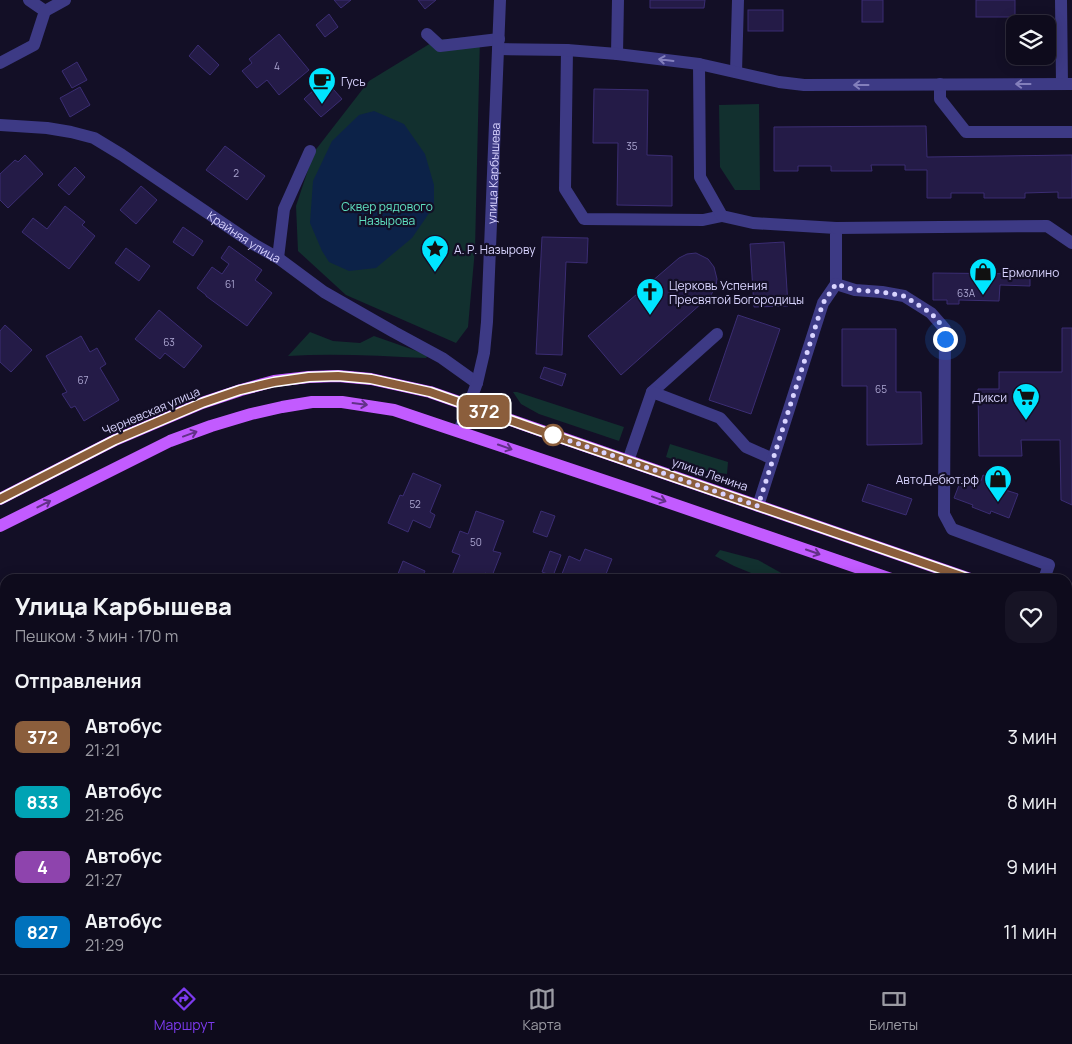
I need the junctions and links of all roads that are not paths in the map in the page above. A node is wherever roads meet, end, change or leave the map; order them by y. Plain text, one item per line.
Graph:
1 (29, 0) edge
2 (65, 0) edge
3 (500, 0) edge
4 (618, 0) edge
5 (738, 0) edge
6 (1061, 0) edge
7 (45, 11) junction
8 (427, 34) dead end
9 (498, 44) junction
10 (566, 50) junction
11 (617, 54) junction
12 (0, 63) edge
13 (699, 64) junction
14 (736, 72) junction
15 (940, 84) junction
16 (1067, 84) edge
17 (0, 125) edge
18 (1072, 132) edge
19 (310, 151) dead end
20 (722, 216) junction
21 (836, 228) junction
22 (1072, 243) edge
23 (278, 258) junction
24 (836, 284) junction
25 (717, 334) dead end
26 (477, 383) junction
27 (652, 392) junction
28 (468, 405) junction
29 (459, 431) junction
30 (773, 459) junction
31 (628, 461) junction
32 (0, 499) edge
33 (758, 506) junction
34 (0, 526) edge
35 (876, 574) edge
36 (955, 574) edge
37 (1045, 574) edge

1 - 7 street
2 - 7 street
3 - 9 street, улица Карбышева
4 - 11 street
5 - 14 street
6 - 16 street
7 - 12 street
8 - 9 street
9 - 10 street
9 - 26 street, улица Карбышева
10 - 11 street
10 - 20 street
13 -> 11 street
13 - 14 street
13 - 20 street
15 -> 14 street
16 -> 15 street
15 - 18 street
17 - 23 street, Крайняя улица
19 - 23 street
20 - 21 street
21 - 22 street
21 - 24 street
23 - 26 street, Крайняя улица
24 - 30 street
24 - 37 street
25 - 27 street
26 - 28 street, улица Карбышева
27 - 30 street
27 - 31 street
28 - 29 street, улица Карбышева
28 - 31 main road, улица Ленина
28 - 32 main road, Черневская улица
34 -> 29 main road
29 -> 35 main road
30 - 33 street
31 - 33 main road, улица Ленина
33 - 36 main road, улица Ленина

